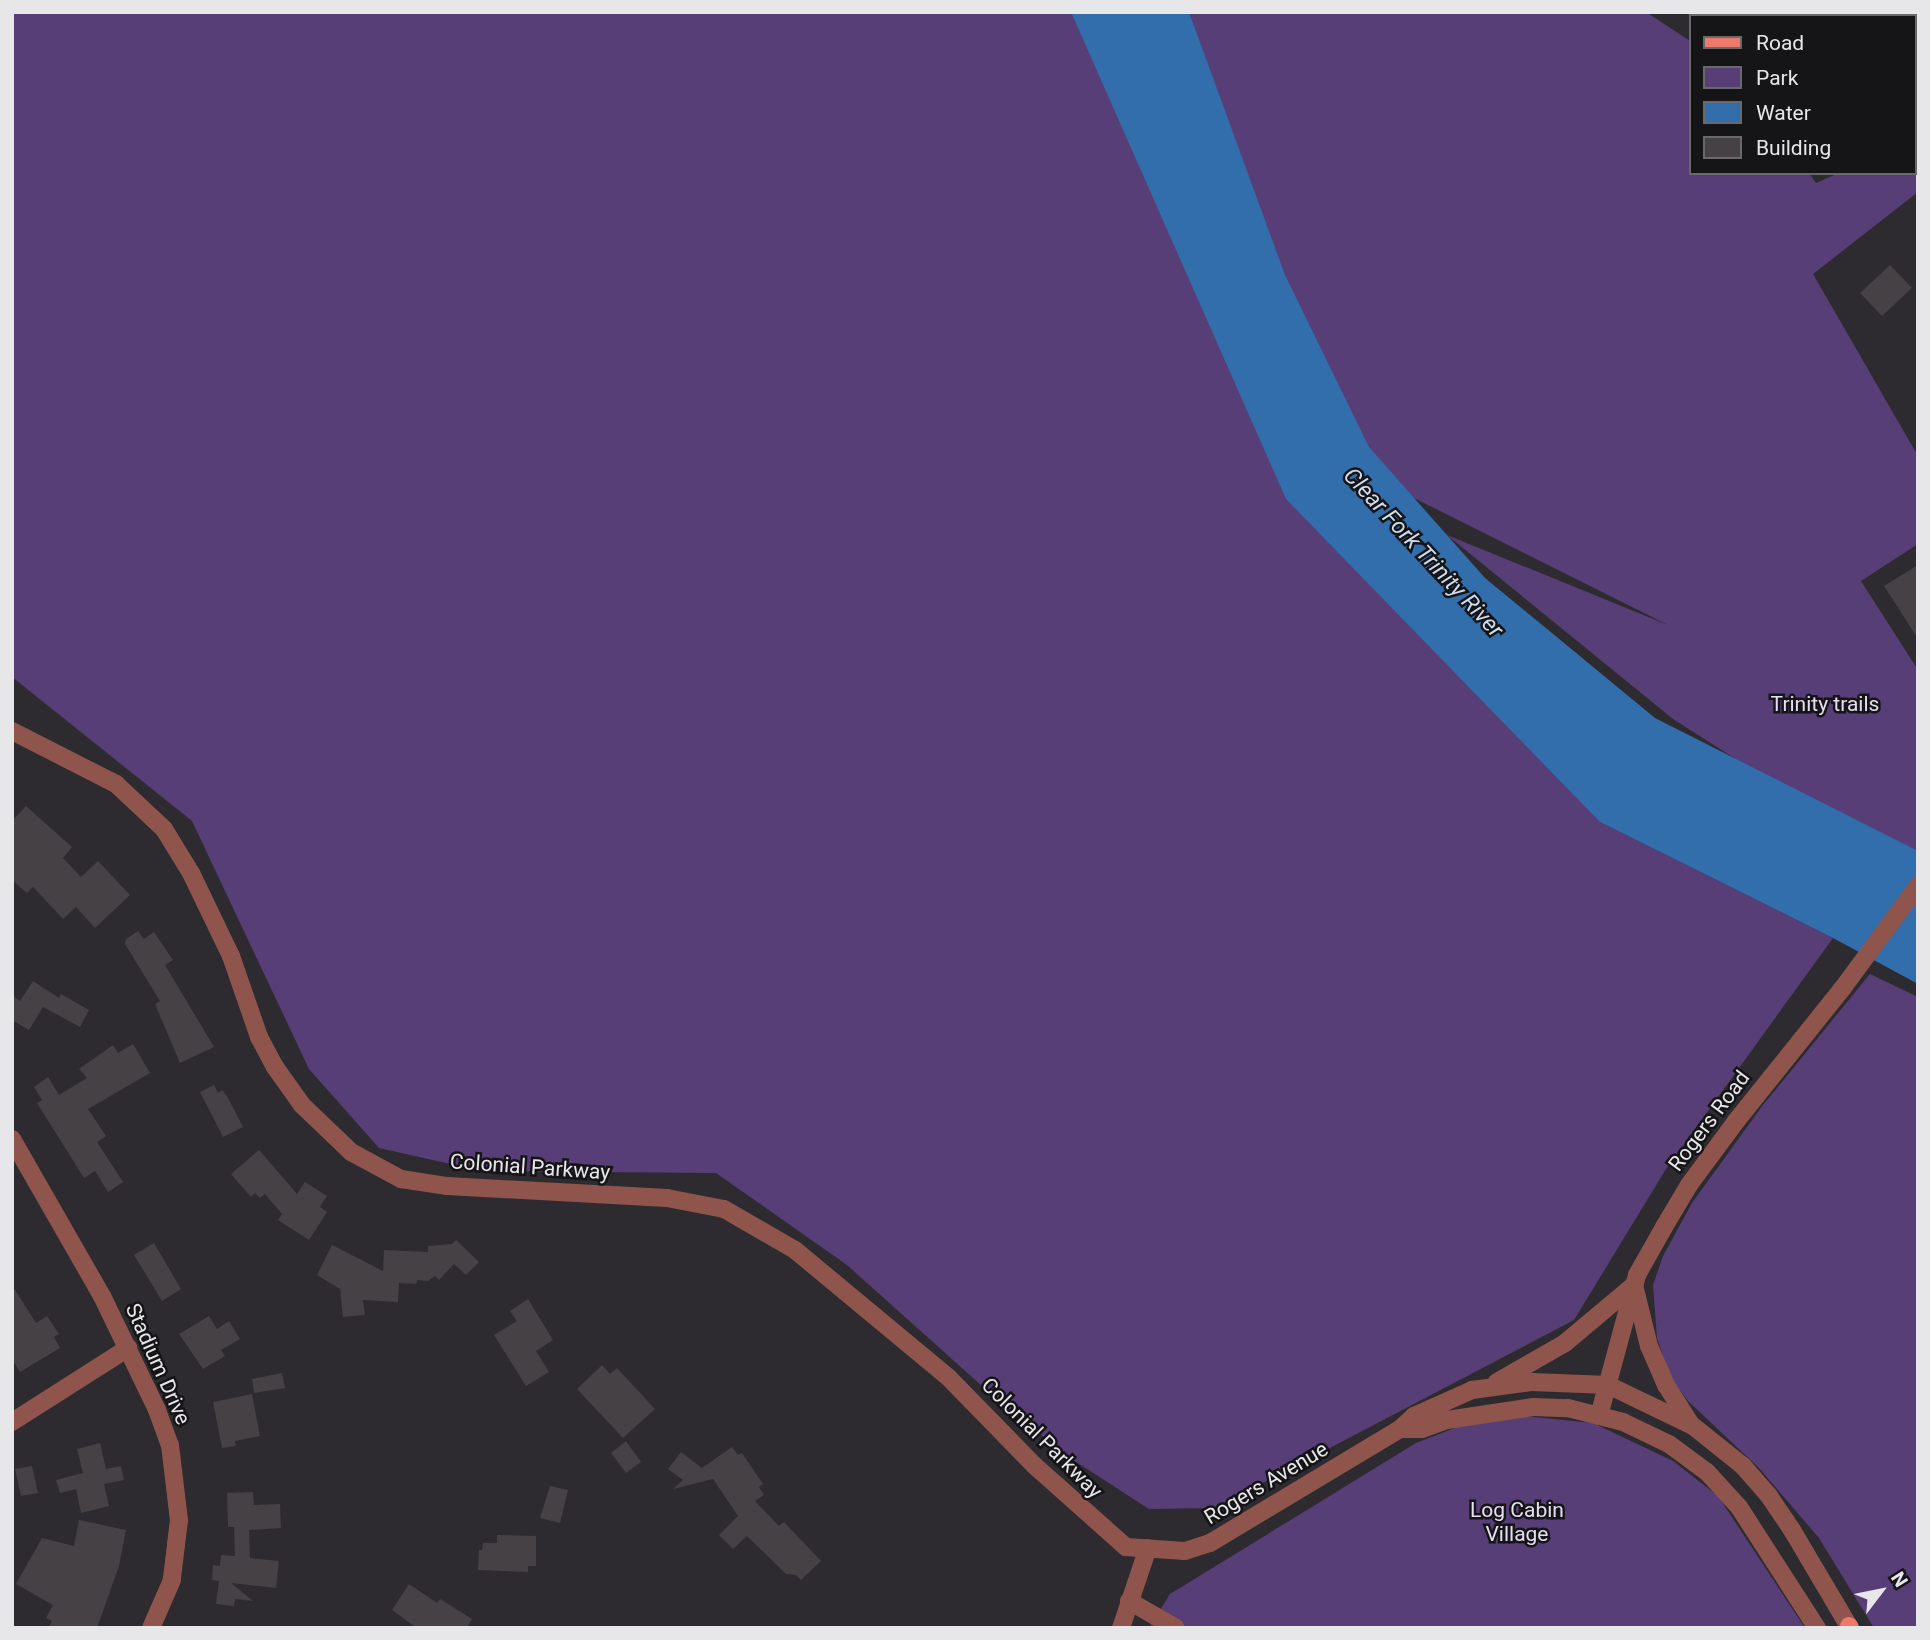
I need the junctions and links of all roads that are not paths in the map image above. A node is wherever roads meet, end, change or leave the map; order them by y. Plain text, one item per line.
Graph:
1 (12, 731) edge
2 (1918, 886) edge
3 (12, 1139) edge
4 (1634, 1285) junction
5 (128, 1348) junction
6 (1608, 1385) junction
7 (1485, 1388) junction
8 (1599, 1416) junction
9 (12, 1422) edge
10 (1693, 1426) junction
11 (1399, 1429) junction
12 (1148, 1548) junction
13 (1129, 1601) junction
14 (1849, 1627) edge
15 (151, 1628) edge
16 (1121, 1628) edge
17 (1176, 1628) edge
18 (1817, 1628) edge

1 - 12 street, Colonial Parkway
2 - 4 street, Rogers Road
3 - 5 street, Stadium Drive
4 - 6 street, Rogers Road
4 - 7 street
4 - 10 street
5 - 9 street
5 - 15 street, Stadium Drive
6 - 7 street, Rogers Avenue
6 - 8 street, Rogers Road
6 - 10 street
7 - 11 street, Rogers Avenue
8 - 11 street, Rogers Avenue
8 - 18 street
10 - 14 street
11 - 12 street, Rogers Avenue
12 - 13 street
13 - 16 street
13 - 17 street

